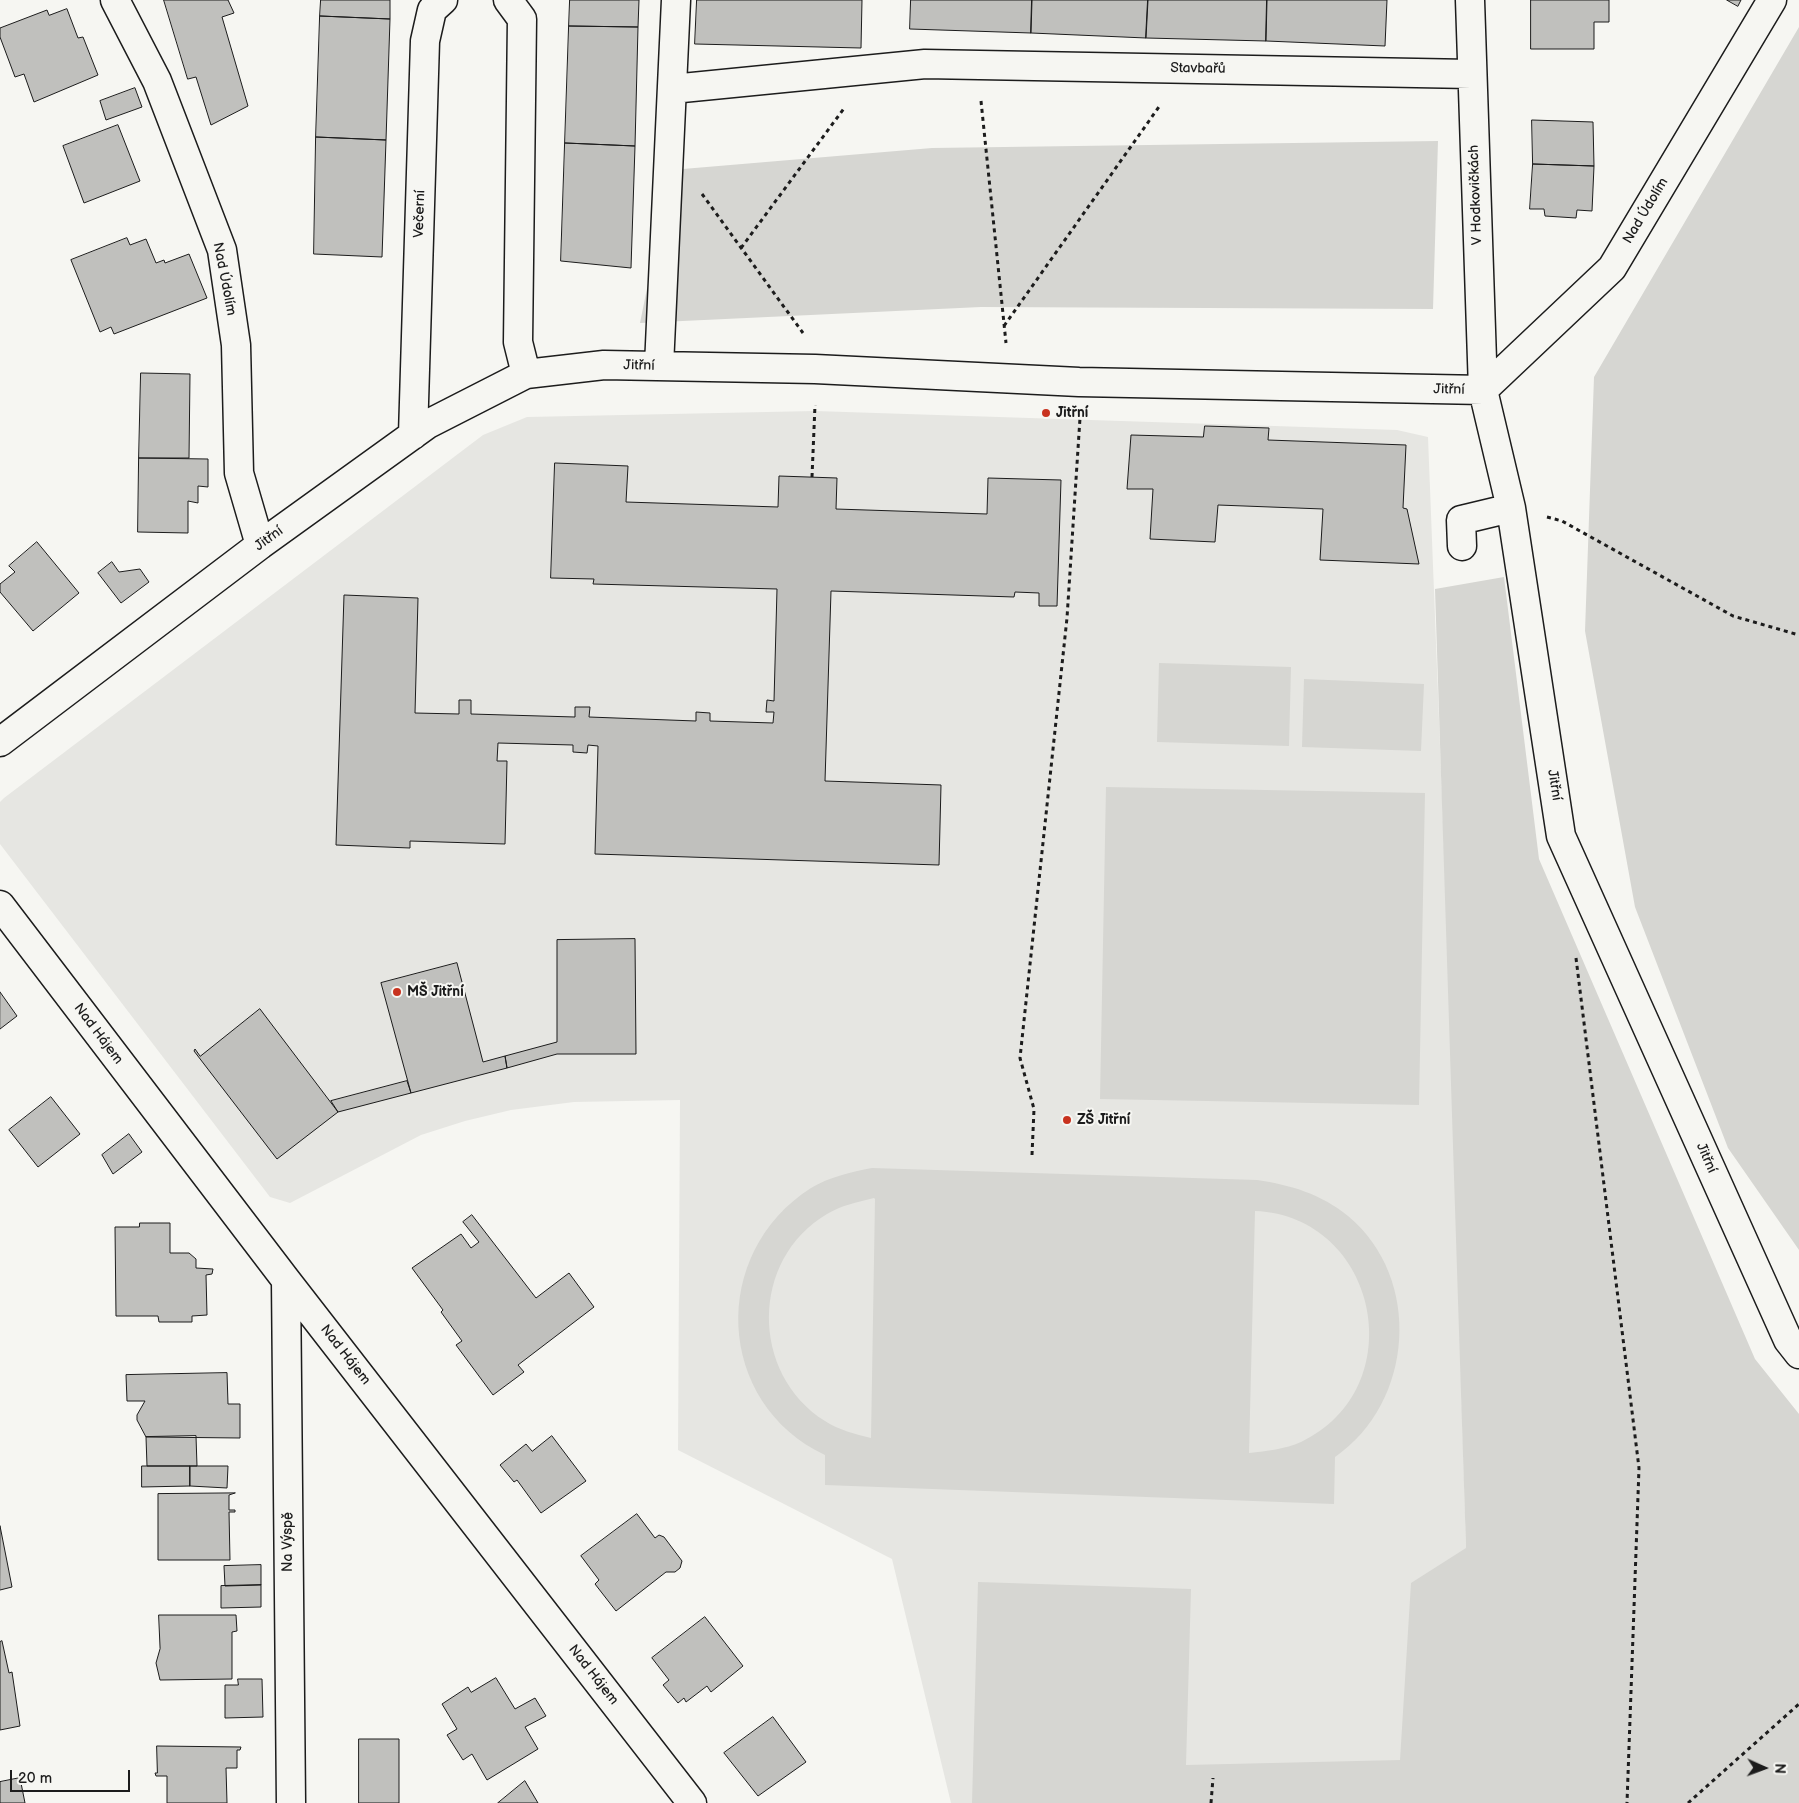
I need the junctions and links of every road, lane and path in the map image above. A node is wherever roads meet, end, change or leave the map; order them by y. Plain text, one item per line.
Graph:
1 (116, 0) edge
2 (443, 0) edge
3 (508, 0) edge
4 (676, 0) edge
5 (1470, 0) edge
6 (1772, 0) edge
7 (977, 65) junction
8 (1186, 69) junction
9 (873, 70) junction
10 (1472, 74) junction
11 (672, 76) junction
12 (669, 148) junction
13 (741, 248) junction
14 (1004, 326) junction
15 (659, 366) junction
16 (815, 369) junction
17 (526, 374) junction
18 (1009, 378) junction
19 (1080, 382) junction
20 (1482, 390) junction
21 (413, 435) junction
22 (812, 477) dead end
23 (1511, 508) junction
24 (260, 545) junction
25 (1462, 546) dead end
26 (1799, 635) edge
27 (0, 742) edge
28 (0, 905) edge
29 (1575, 953) dead end
30 (1032, 1155) dead end
31 (286, 1280) junction
32 (1799, 1354) edge
33 (1799, 1704) edge
34 (1213, 1778) dead end
35 (290, 1803) edge
36 (692, 1803) edge
37 (1211, 1803) edge
38 (1627, 1803) edge
39 (1688, 1803) edge

1 - 24 street, Nad Údolím
2 - 21 street, Večerní
3 - 17 street
4 - 11 street
5 - 10 street, V Hodkovičkách
6 - 20 street, Nad Údolím
7 - 8 street, Stavbařů
7 - 9 street, Stavbařů
7 - 14 path
8 - 10 street, Stavbařů
8 - 14 path
9 - 11 street, Stavbařů
9 - 13 path
10 - 20 street, V Hodkovičkách
11 - 12 street
12 - 13 path
12 - 15 street
13 - 16 path
14 - 18 path
15 - 16 street, Jitřní
15 - 17 street, Jitřní
16 - 18 street, Jitřní
16 - 22 path
17 - 21 street, Jitřní
18 - 19 street, Jitřní
19 - 20 street, Jitřní
19 - 30 path
20 - 23 street, Jitřní
21 - 24 street, Jitřní
23 - 25 street
23 - 26 path
23 - 32 street, Jitřní
24 - 27 street, Jitřní
28 - 31 street, Nad Hájem
29 - 38 path
31 - 35 street, Na Výspě
31 - 36 street, Nad Hájem
33 - 39 path
34 - 37 path

